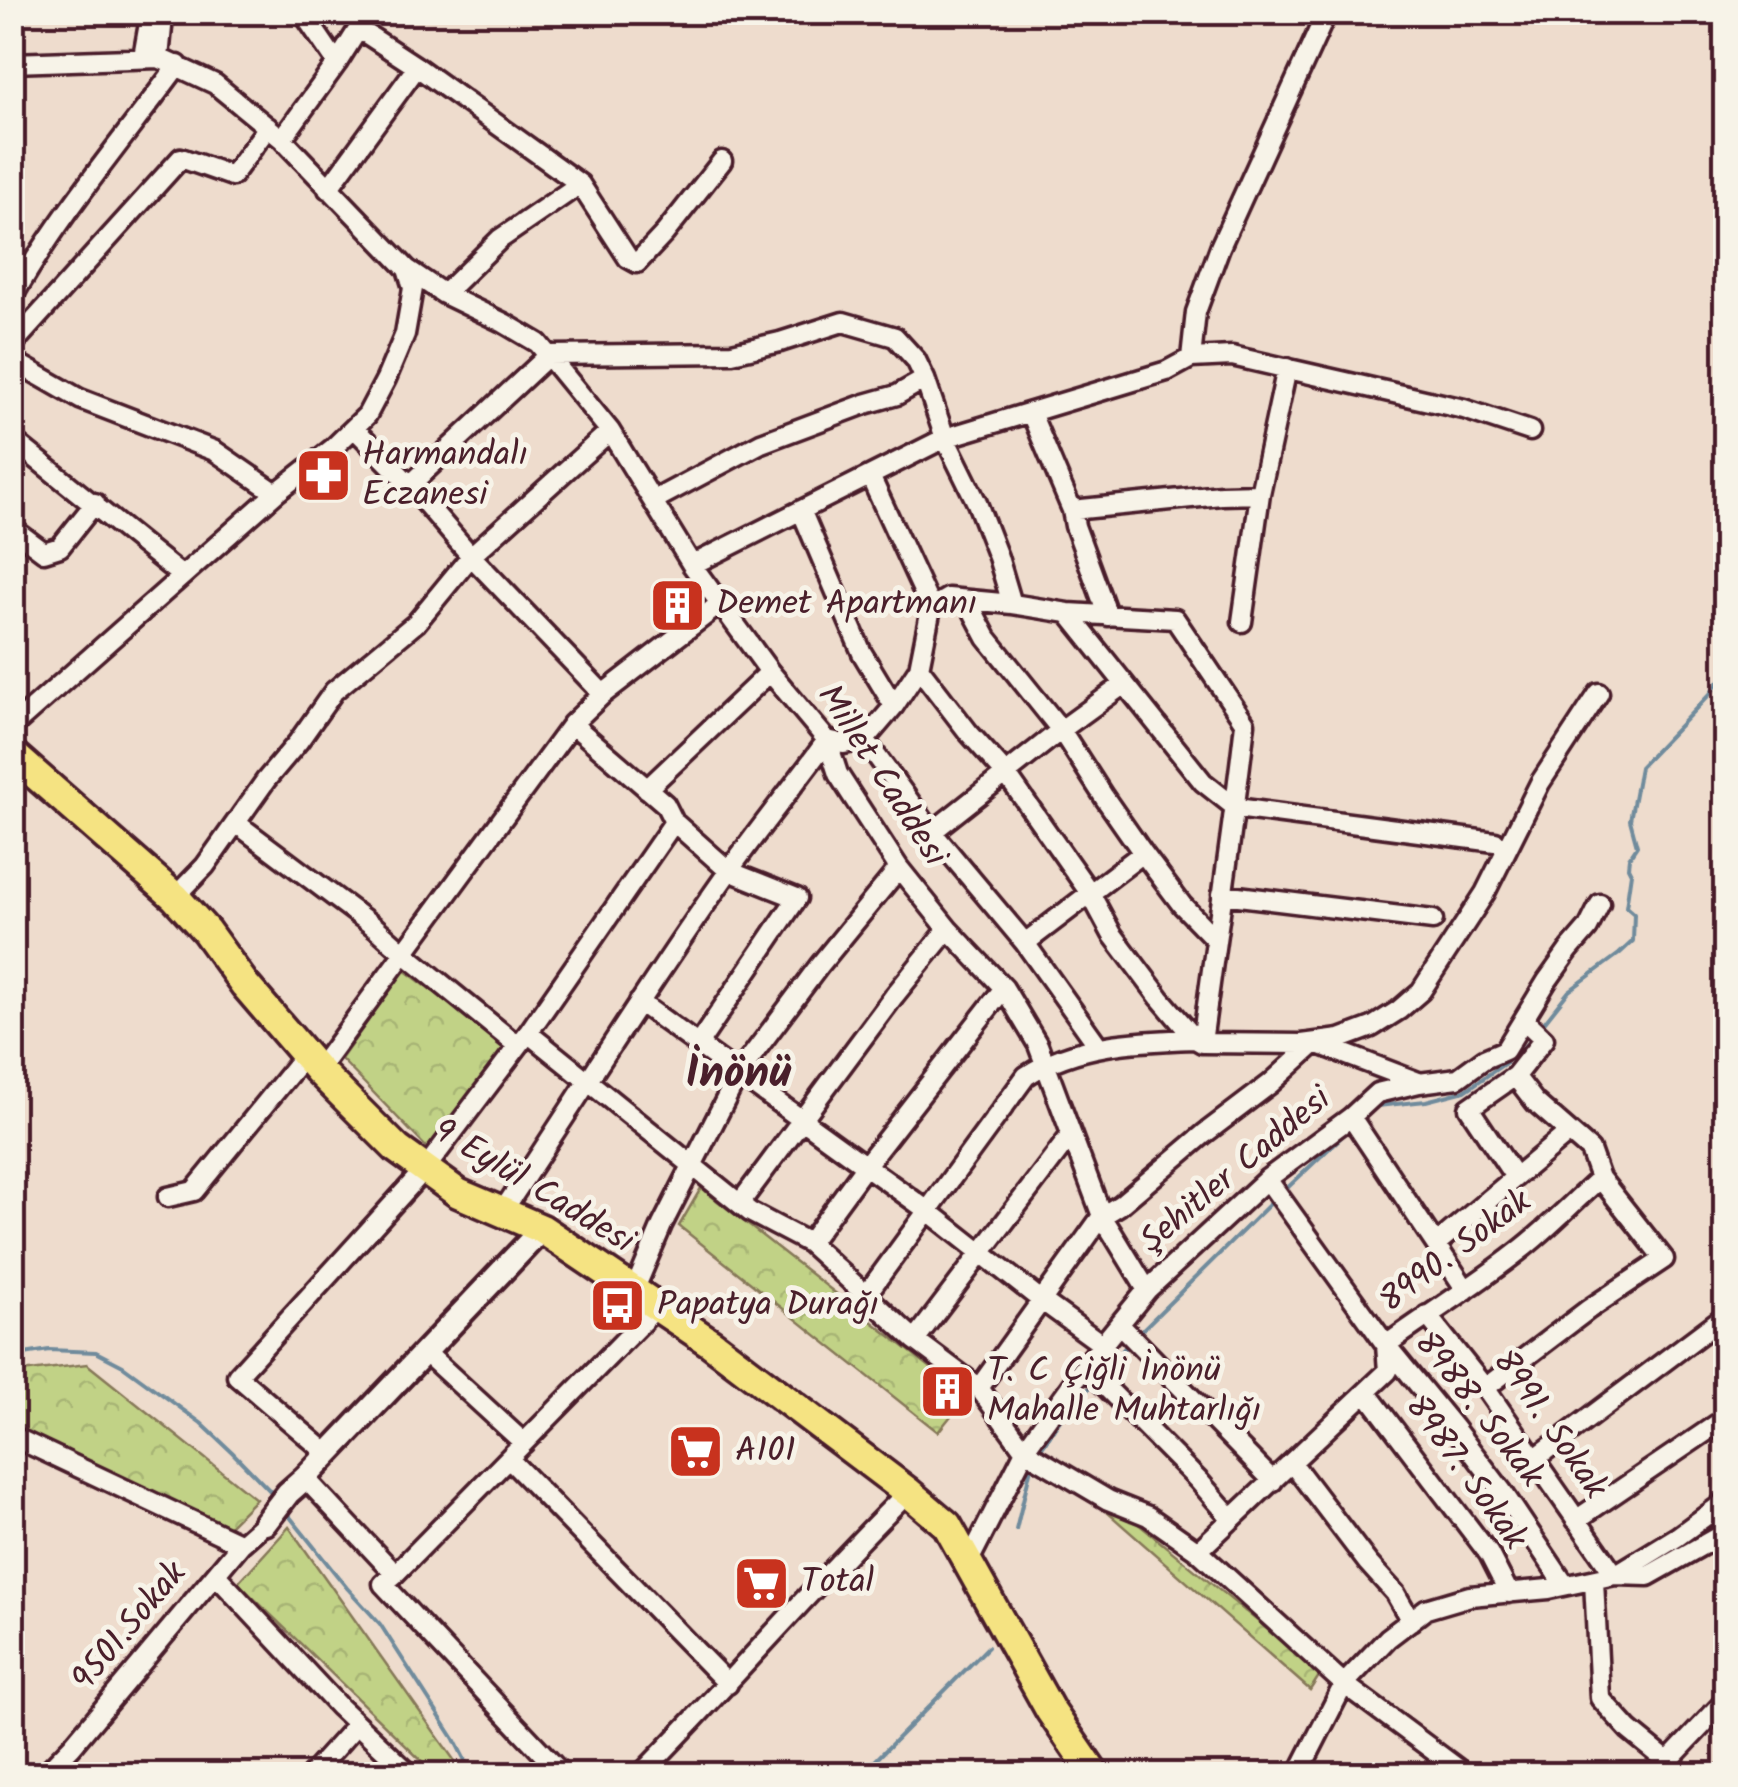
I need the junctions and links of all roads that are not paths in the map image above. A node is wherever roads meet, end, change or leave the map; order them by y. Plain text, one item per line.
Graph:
1 (151, 12) edge
2 (168, 12) edge
3 (305, 12) edge
4 (1327, 12) edge
5 (364, 20) edge
6 (151, 57) junction
7 (337, 63) junction
8 (178, 65) junction
9 (417, 67) junction
10 (15, 69) edge
11 (275, 133) junction
12 (722, 161) dead end
13 (580, 184) junction
14 (328, 189) junction
15 (407, 268) junction
16 (444, 294) junction
17 (12, 298) edge
18 (15, 338) edge
19 (549, 354) junction
20 (1191, 358) junction
21 (12, 360) edge
22 (1287, 368) junction
23 (925, 379) junction
24 (1031, 412) junction
25 (354, 428) junction
26 (610, 431) junction
27 (1530, 431) dead end
28 (12, 438) edge
29 (946, 438) junction
30 (870, 476) junction
31 (410, 485) junction
32 (276, 493) junction
33 (1260, 494) junction
34 (654, 500) junction
35 (95, 503) junction
36 (801, 510) junction
37 (1072, 510) junction
38 (12, 528) edge
39 (471, 556) junction
40 (692, 565) junction
41 (182, 576) junction
42 (967, 600) junction
43 (721, 603) junction
44 (1012, 604) junction
45 (930, 608) junction
46 (1068, 614) junction
47 (1108, 616) junction
48 (1242, 622) dead end
49 (920, 668) junction
50 (770, 672) junction
51 (1124, 685) junction
52 (603, 694) junction
53 (1599, 694) dead end
54 (894, 706) junction
55 (572, 724) junction
56 (12, 727) edge
57 (1061, 730) junction
58 (827, 740) junction
59 (865, 740) junction
60 (12, 754) edge
61 (1007, 774) junction
62 (647, 788) junction
63 (1236, 808) junction
64 (674, 822) junction
65 (236, 823) junction
66 (932, 832) junction
67 (1495, 842) dead end
68 (1143, 853) junction
69 (899, 868) junction
70 (728, 871) junction
71 (1090, 892) junction
72 (1222, 894) junction
73 (175, 897) junction
74 (1600, 904) dead end
75 (1433, 920) dead end
76 (948, 929) junction
77 (1215, 939) junction
78 (1025, 943) junction
79 (404, 953) junction
80 (1004, 988) junction
81 (639, 1002) junction
82 (1532, 1028) junction
83 (523, 1039) junction
84 (1198, 1041) junction
85 (1316, 1042) junction
86 (699, 1043) junction
87 (1099, 1047) junction
88 (312, 1062) junction
89 (1045, 1063) junction
90 (738, 1073) junction
91 (1516, 1076) junction
92 (590, 1082) junction
93 (1419, 1083) junction
94 (802, 1120) junction
95 (1355, 1122) junction
96 (1568, 1132) junction
97 (1070, 1136) junction
98 (691, 1164) junction
99 (866, 1165) junction
100 (424, 1169) junction
101 (1515, 1177) junction
102 (1600, 1178) junction
103 (1268, 1179) junction
104 (168, 1196) dead end
105 (740, 1203) junction
106 (928, 1211) junction
107 (502, 1212) junction
108 (1102, 1216) junction
109 (542, 1229) junction
110 (808, 1244) junction
111 (1436, 1244) junction
112 (982, 1252) junction
113 (1148, 1290) junction
114 (1466, 1290) junction
115 (634, 1291) junction
116 (866, 1296) junction
117 (1041, 1300) junction
118 (658, 1307) junction
119 (1426, 1315) junction
120 (1726, 1315) edge
121 (1129, 1334) junction
122 (916, 1340) junction
123 (1103, 1345) junction
124 (1386, 1345) junction
125 (425, 1352) junction
126 (1094, 1375) junction
127 (979, 1388) junction
128 (1485, 1388) junction
129 (1366, 1392) junction
130 (1726, 1418) edge
131 (12, 1436) edge
132 (524, 1443) junction
133 (1025, 1451) junction
134 (328, 1454) junction
135 (508, 1458) junction
136 (1533, 1460) junction
137 (1292, 1463) junction
138 (1273, 1482) junction
139 (297, 1486) junction
140 (908, 1492) junction
141 (1726, 1501) edge
142 (1232, 1519) junction
143 (1576, 1520) junction
144 (266, 1522) joint
145 (1726, 1532) edge
146 (240, 1544) junction
147 (1198, 1551) junction
148 (969, 1561) junction
149 (395, 1574) junction
150 (216, 1575) junction
151 (1615, 1575) junction
152 (1594, 1582) junction
153 (1566, 1585) junction
154 (1509, 1592) junction
155 (1411, 1621) junction
156 (728, 1684) junction
157 (1344, 1684) junction
158 (1726, 1700) edge
159 (356, 1724) junction
160 (1661, 1768) edge
161 (1086, 1771) edge
162 (45, 1774) edge
163 (312, 1774) edge
164 (410, 1774) edge
165 (562, 1774) edge
166 (641, 1774) edge
167 (1298, 1774) edge
168 (1464, 1774) edge
169 (1683, 1774) edge

1 - 6 street
2 - 6 street
3 - 7 street
4 - 20 street
5 - 7 street
5 - 9 street
6 - 8 street, Millet Caddesi
6 - 10 street
7 - 11 street
8 - 11 street, Millet Caddesi
8 - 17 street
9 - 13 street
9 - 14 street
11 - 14 street, Millet Caddesi
11 - 18 street
12 - 13 street
13 - 16 street
14 - 15 street, Millet Caddesi
15 - 16 street, Millet Caddesi
15 - 25 street
16 - 19 street, Millet Caddesi
19 - 23 street
19 - 26 street, Millet Caddesi
19 - 31 street
20 - 22 street
20 - 24 street
21 - 32 street
22 - 27 street
22 - 33 street
23 - 29 street
23 - 34 street
24 - 29 street
24 - 37 street
25 - 31 street
25 - 32 street
26 - 34 street, Millet Caddesi
26 - 39 street
28 - 35 street
29 - 30 street
29 - 44 street
30 - 36 street
30 - 45 street
31 - 39 street
32 - 41 street
33 - 37 street
33 - 48 street
34 - 40 street, Millet Caddesi
35 - 38 street
35 - 41 street
36 - 40 street
36 - 54 street
37 - 47 street
39 - 52 street
39 - 65 street
40 - 43 street, Millet Caddesi
41 - 56 street
42 - 44 street
42 - 45 street
42 - 57 street
43 - 50 street, Millet Caddesi
43 - 52 street
44 - 46 street
45 - 49 street
46 - 47 street
46 - 51 street
47 - 63 street
49 - 54 street
49 - 61 street
50 - 58 street, Millet Caddesi
50 - 62 street
51 - 57 street
51 - 63 street
52 - 55 street
53 - 85 street
54 - 59 street
55 - 62 street
55 - 79 street
57 - 61 street
57 - 68 street
58 - 59 street
58 - 69 street, Millet Caddesi
58 - 70 street
59 - 66 street
60 - 73 main road, 9 Eylül Caddesi
61 - 66 street
61 - 71 street
62 - 64 street
63 - 67 street
63 - 72 street
64 - 70 street
64 - 83 street
65 - 73 street
65 - 79 street
66 - 78 street
68 - 71 street
68 - 77 street
69 - 76 street, Millet Caddesi
69 - 90 street
70 - 81 street
70 - 86 street
71 - 78 street
71 - 84 street
72 - 75 street
72 - 77 street
73 - 88 main road, 9 Eylül Caddesi
74 - 82 street, Şehitler Caddesi
76 - 80 street, Millet Caddesi
76 - 94 street
77 - 84 street
78 - 87 street
79 - 83 street
79 - 88 street
80 - 89 street, Millet Caddesi
80 - 99 street
81 - 86 street
81 - 92 street
82 - 91 street
82 - 93 street, Şehitler Caddesi
83 - 92 street
83 - 100 street
84 - 85 street
84 - 87 street
85 - 93 street
85 - 108 street
86 - 90 street
87 - 89 street
88 - 100 main road, 9 Eylül Caddesi
88 - 104 street
89 - 97 street, Millet Caddesi
89 - 106 street
90 - 94 street
90 - 98 street
91 - 96 street
91 - 101 street
92 - 98 street
92 - 107 street
93 - 95 street, Şehitler Caddesi
94 - 99 street
94 - 105 street
95 - 103 street, Şehitler Caddesi
95 - 111 street
96 - 101 street
96 - 102 street
97 - 108 street, Millet Caddesi
97 - 112 street
98 - 105 street
98 - 115 street
99 - 106 street
99 - 110 street
100 - 107 main road, 9 Eylül Caddesi
100 - 134 street
101 - 111 street
102 - 114 street, 8990. Sokak
102 - 128 street
103 - 113 street, Şehitler Caddesi
103 - 124 street, 8988. Sokak
105 - 110 street
106 - 112 street
106 - 116 street
107 - 109 main road, 9 Eylül Caddesi
108 - 113 street, Millet Caddesi
108 - 117 street
109 - 115 main road, 9 Eylül Caddesi
109 - 125 street
110 - 116 street
111 - 114 street
112 - 117 street
112 - 122 street
113 - 121 street, Şehitler Caddesi
114 - 119 street, 8990. Sokak
115 - 118 main road, 9 Eylül Caddesi
116 - 122 street
117 - 123 street
117 - 127 street
118 - 132 street
118 - 140 main road, 9 Eylül Caddesi
119 - 124 street, 8990. Sokak
119 - 128 street, 8991. Sokak
120 - 136 street
121 - 123 street, Şehitler Caddesi
121 - 138 street
122 - 127 street
123 - 126 street, Şehitler Caddesi
124 - 129 street, 8990. Sokak
124 - 153 street, 8988. Sokak
125 - 132 street
125 - 134 street
126 - 133 street, Şehitler Caddesi
126 - 142 street
127 - 133 street
128 - 136 street, 8991. Sokak
129 - 137 street, 8990. Sokak
129 - 154 street, 8987. Sokak
130 - 143 street
131 - 146 street
132 - 135 street
133 - 147 street
133 - 148 street, Şehitler Caddesi
134 - 139 street
135 - 149 street
135 - 156 street
136 - 143 street, 8991. Sokak
137 - 138 street, 8990. Sokak
137 - 155 street
138 - 142 street, 8990. Sokak
139 - 144 street
139 - 149 street
140 - 148 main road, 9 Eylül Caddesi
140 - 156 street
141 - 151 street
142 - 147 street, 8990. Sokak
143 - 151 street, 8991. Sokak
144 - 146 street, 9501.Sokak
145 - 151 street
146 - 150 street, 9501.Sokak
147 - 157 street
148 - 161 main road, 9 Eylül Caddesi
149 - 165 street
150 - 159 street
150 - 162 street, 9501.Sokak
151 - 152 street
152 - 153 street
152 - 160 street
153 - 154 street
154 - 155 street
155 - 157 street
156 - 166 street
157 - 167 street
157 - 168 street
158 - 160 street
159 - 163 street
159 - 164 street
160 - 169 street

